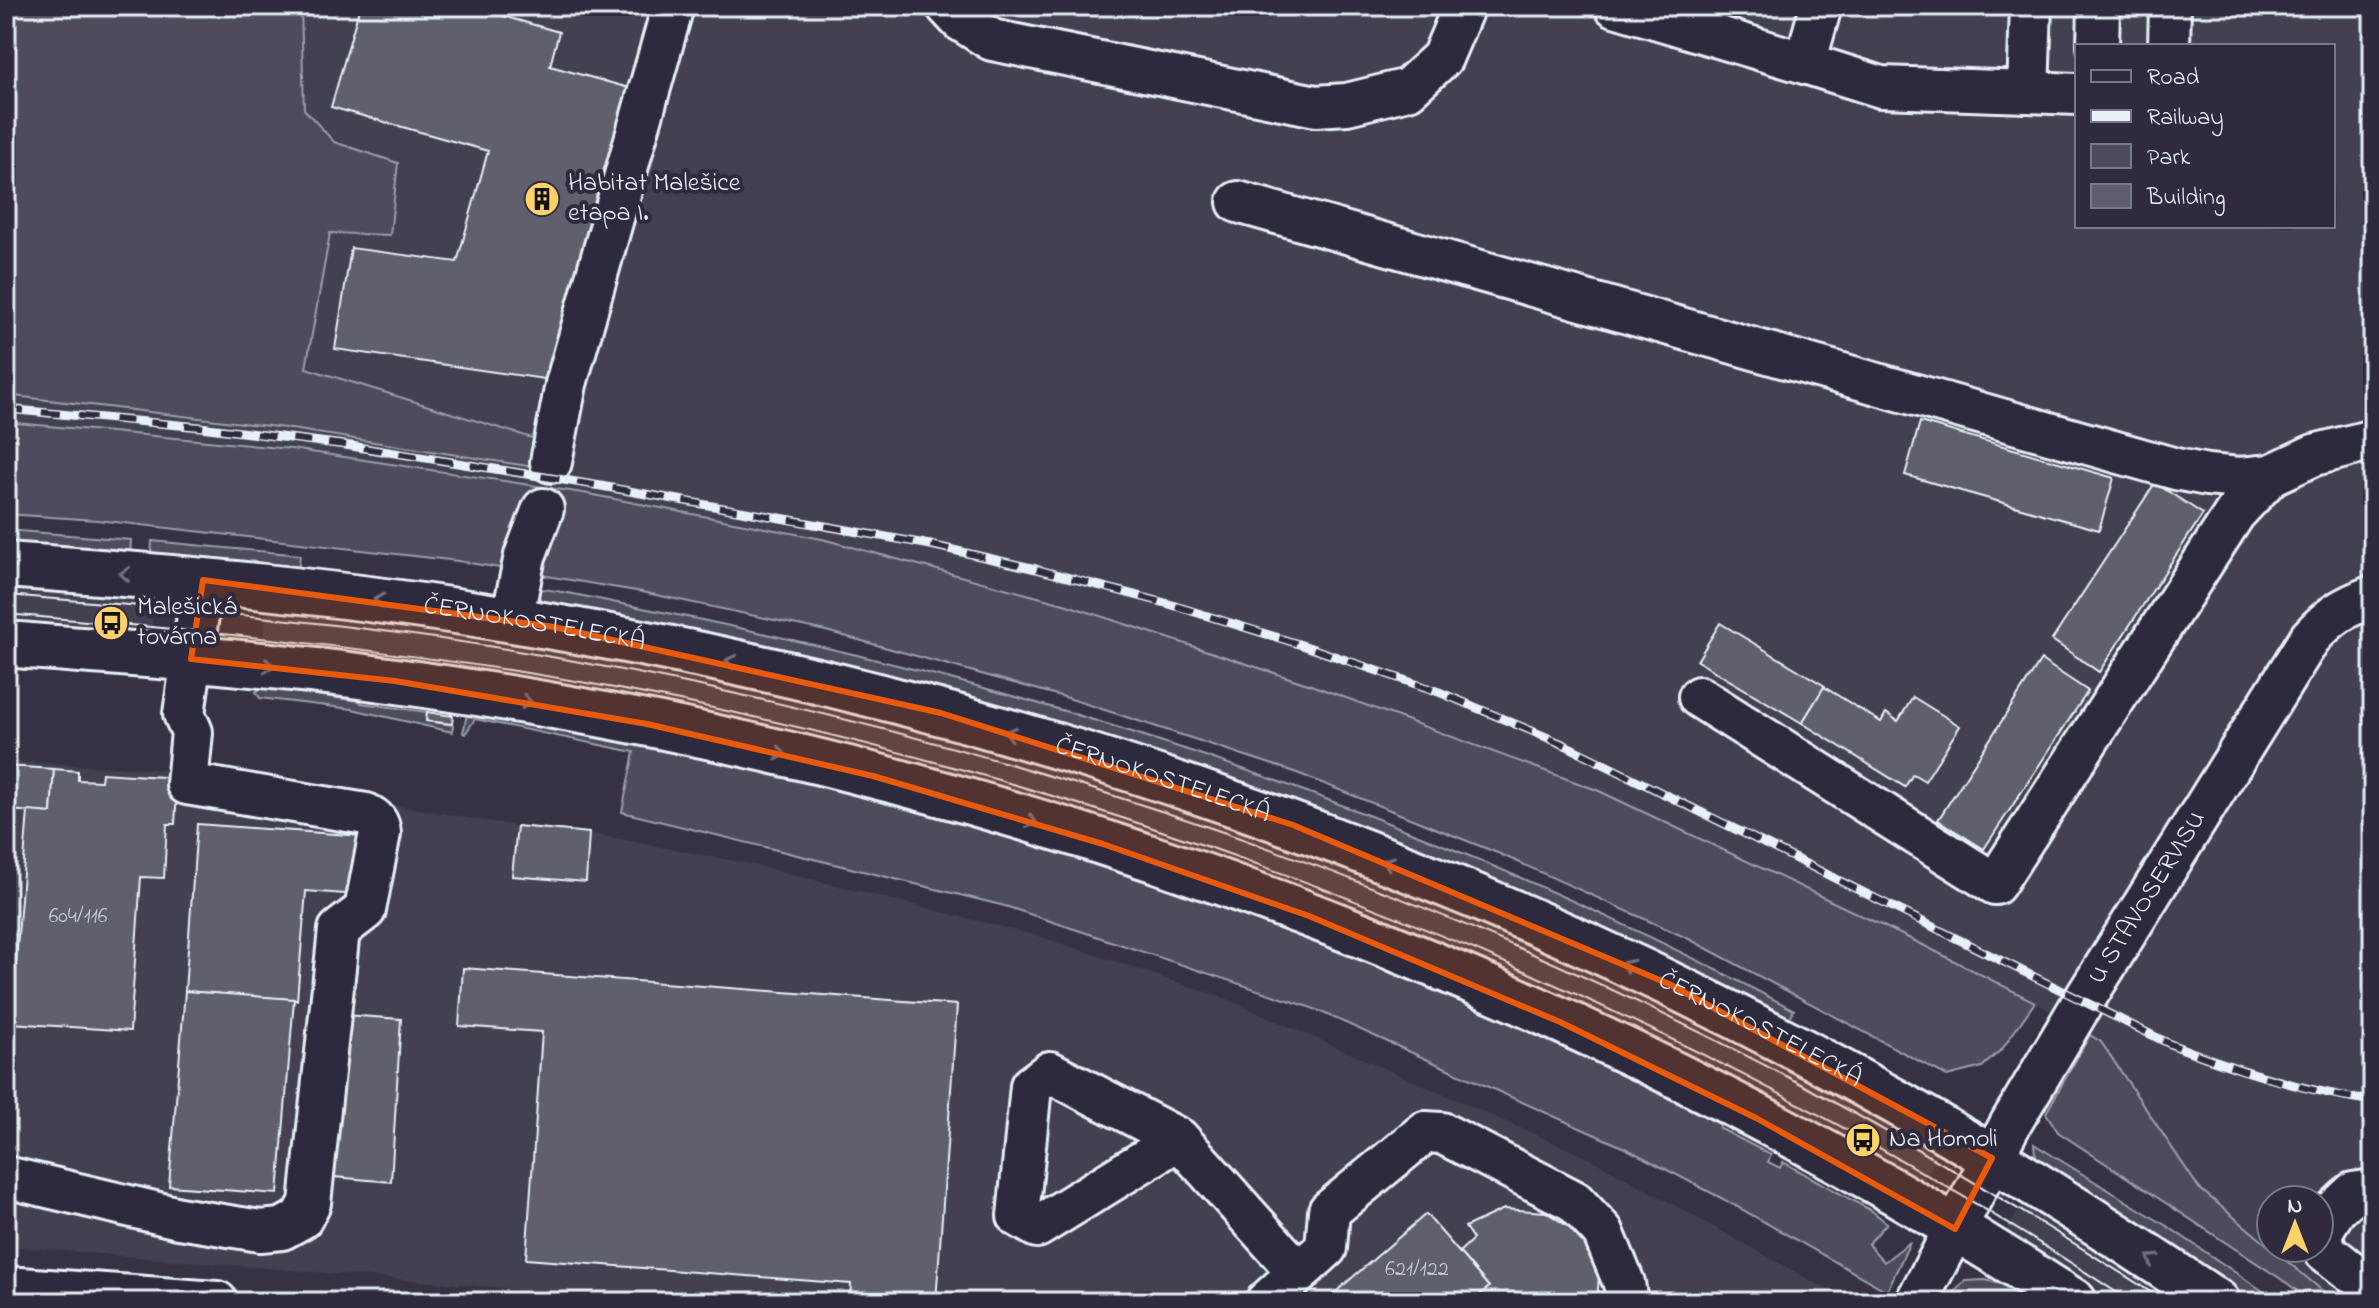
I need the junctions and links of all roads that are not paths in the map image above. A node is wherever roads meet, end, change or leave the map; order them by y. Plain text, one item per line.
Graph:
1 (673, 6) edge
2 (947, 6) edge
3 (1464, 6) edge
4 (1615, 6) edge
5 (1821, 6) edge
6 (2031, 6) edge
7 (2099, 6) edge
8 (2170, 6) edge
9 (2098, 44) edge
10 (2169, 44) edge
11 (1805, 63) junction
12 (2028, 92) junction
13 (2075, 94) edge
14 (1238, 202) dead end
15 (2373, 440) edge
16 (551, 462) dead end
17 (2271, 475) junction
18 (543, 509) dead end
19 (6, 565) edge
20 (203, 580) junction
21 (2373, 596) edge
22 (512, 619) junction
23 (6, 644) edge
24 (191, 659) junction
25 (1699, 697) dead end
26 (1179, 1139) dead end
27 (1992, 1158) junction
28 (6, 1177) edge
29 (2373, 1190) edge
30 (1955, 1229) junction
31 (1299, 1273) junction
32 (2373, 1283) edge
33 (6, 1287) edge
34 (2056, 1294) edge
35 (217, 1302) edge
36 (1266, 1302) edge
37 (1627, 1302) edge
38 (1916, 1302) edge
39 (2217, 1302) edge

1 - 16 street
2 - 3 street
4 - 11 street
5 - 11 street
6 - 12 street
7 - 9 street
8 - 10 street
11 - 12 street
12 - 13 street
14 - 17 street
15 - 17 street
17 - 25 street
18 - 22 street
20 -> 19 main road, ČERNOKOSTELECKÁ
22 -> 20 main road, ČERNOKOSTELECKÁ
20 - 24 street
21 - 27 street, U STAVOSERVISU
27 -> 22 main road, ČERNOKOSTELECKÁ
23 - 24 main road
24 - 28 street
24 -> 30 main road
26 - 31 street
27 - 30 street, U STAVOSERVISU
39 -> 27 main road, ČERNOKOSTELECKÁ
29 - 32 street
30 - 34 main road
30 - 38 street, U STAVOSERVISU
31 - 36 street
31 - 37 street
33 - 35 street

